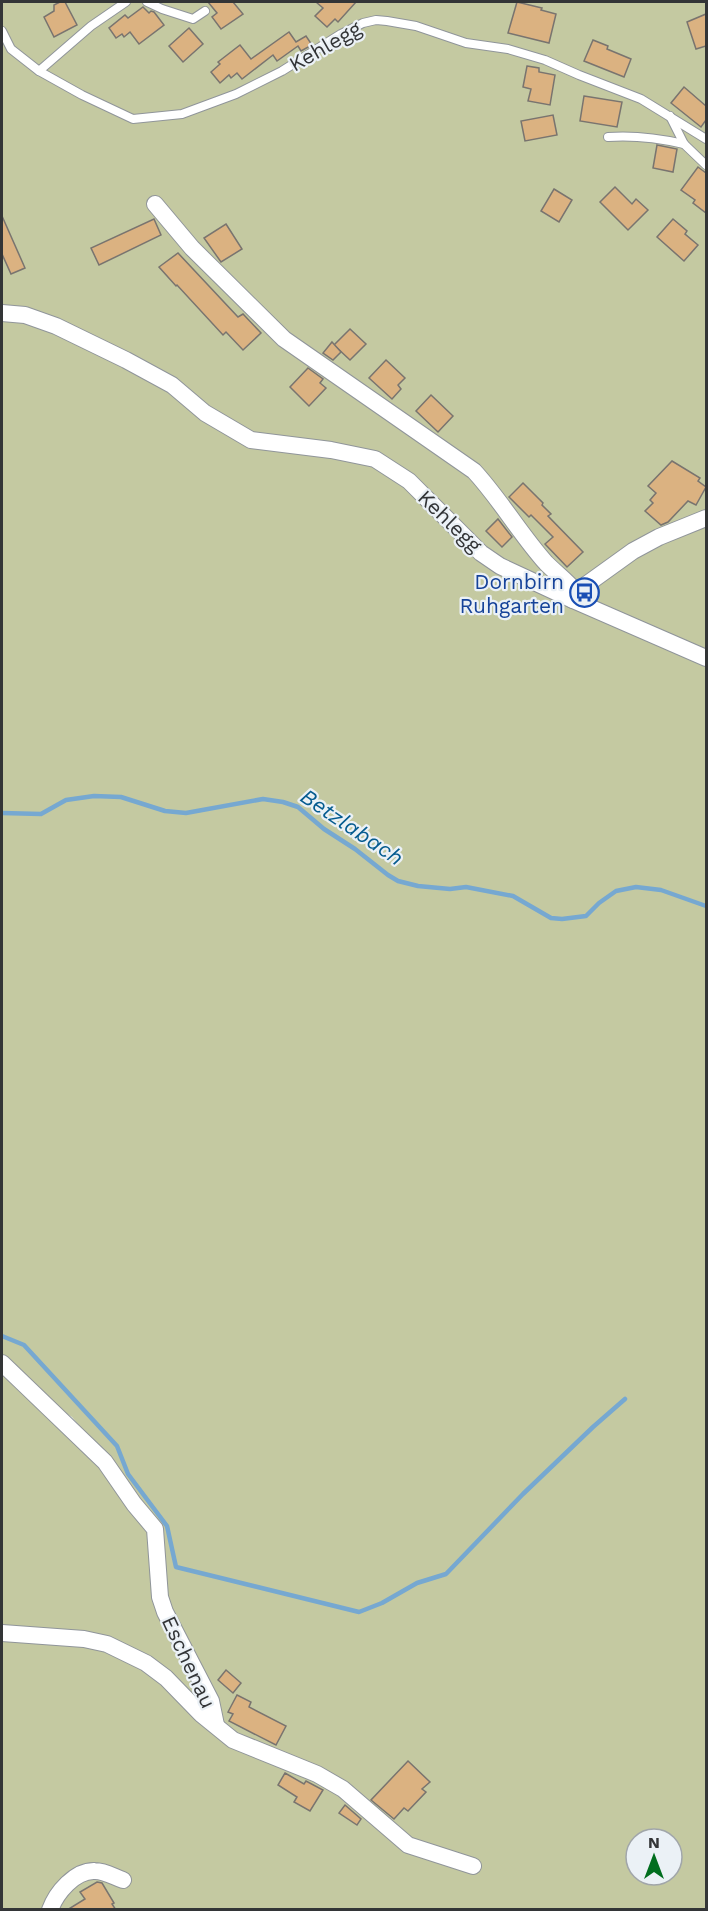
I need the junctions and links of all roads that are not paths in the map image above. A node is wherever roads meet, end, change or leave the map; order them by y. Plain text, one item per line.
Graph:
1 (126, 2) edge
2 (147, 2) edge
3 (205, 11) dead end
4 (2, 31) edge
5 (39, 70) junction
6 (670, 115) junction
7 (608, 137) dead end
8 (706, 139) edge
9 (684, 144) junction
10 (706, 165) edge
11 (155, 204) dead end
12 (2, 313) edge
13 (706, 518) edge
14 (574, 596) junction
15 (706, 658) edge
16 (2, 1363) edge
17 (2, 1632) edge
18 (216, 1725) junction
19 (473, 1866) dead end
20 (123, 1880) dead end
21 (50, 1910) edge

1 - 5 lane
2 - 3 lane
4 - 5 lane, Kehlegg
5 - 6 lane, Kehlegg
6 - 8 lane, Kehlegg
6 - 9 lane
7 - 9 lane
9 - 10 lane
11 - 14 street, Kehlegg
12 - 14 street, Kehlegg
13 - 14 street
14 - 15 street, Kehlegg
16 - 18 street, Eschenau
17 - 18 street
18 - 19 street, Eschenau
20 - 21 street

